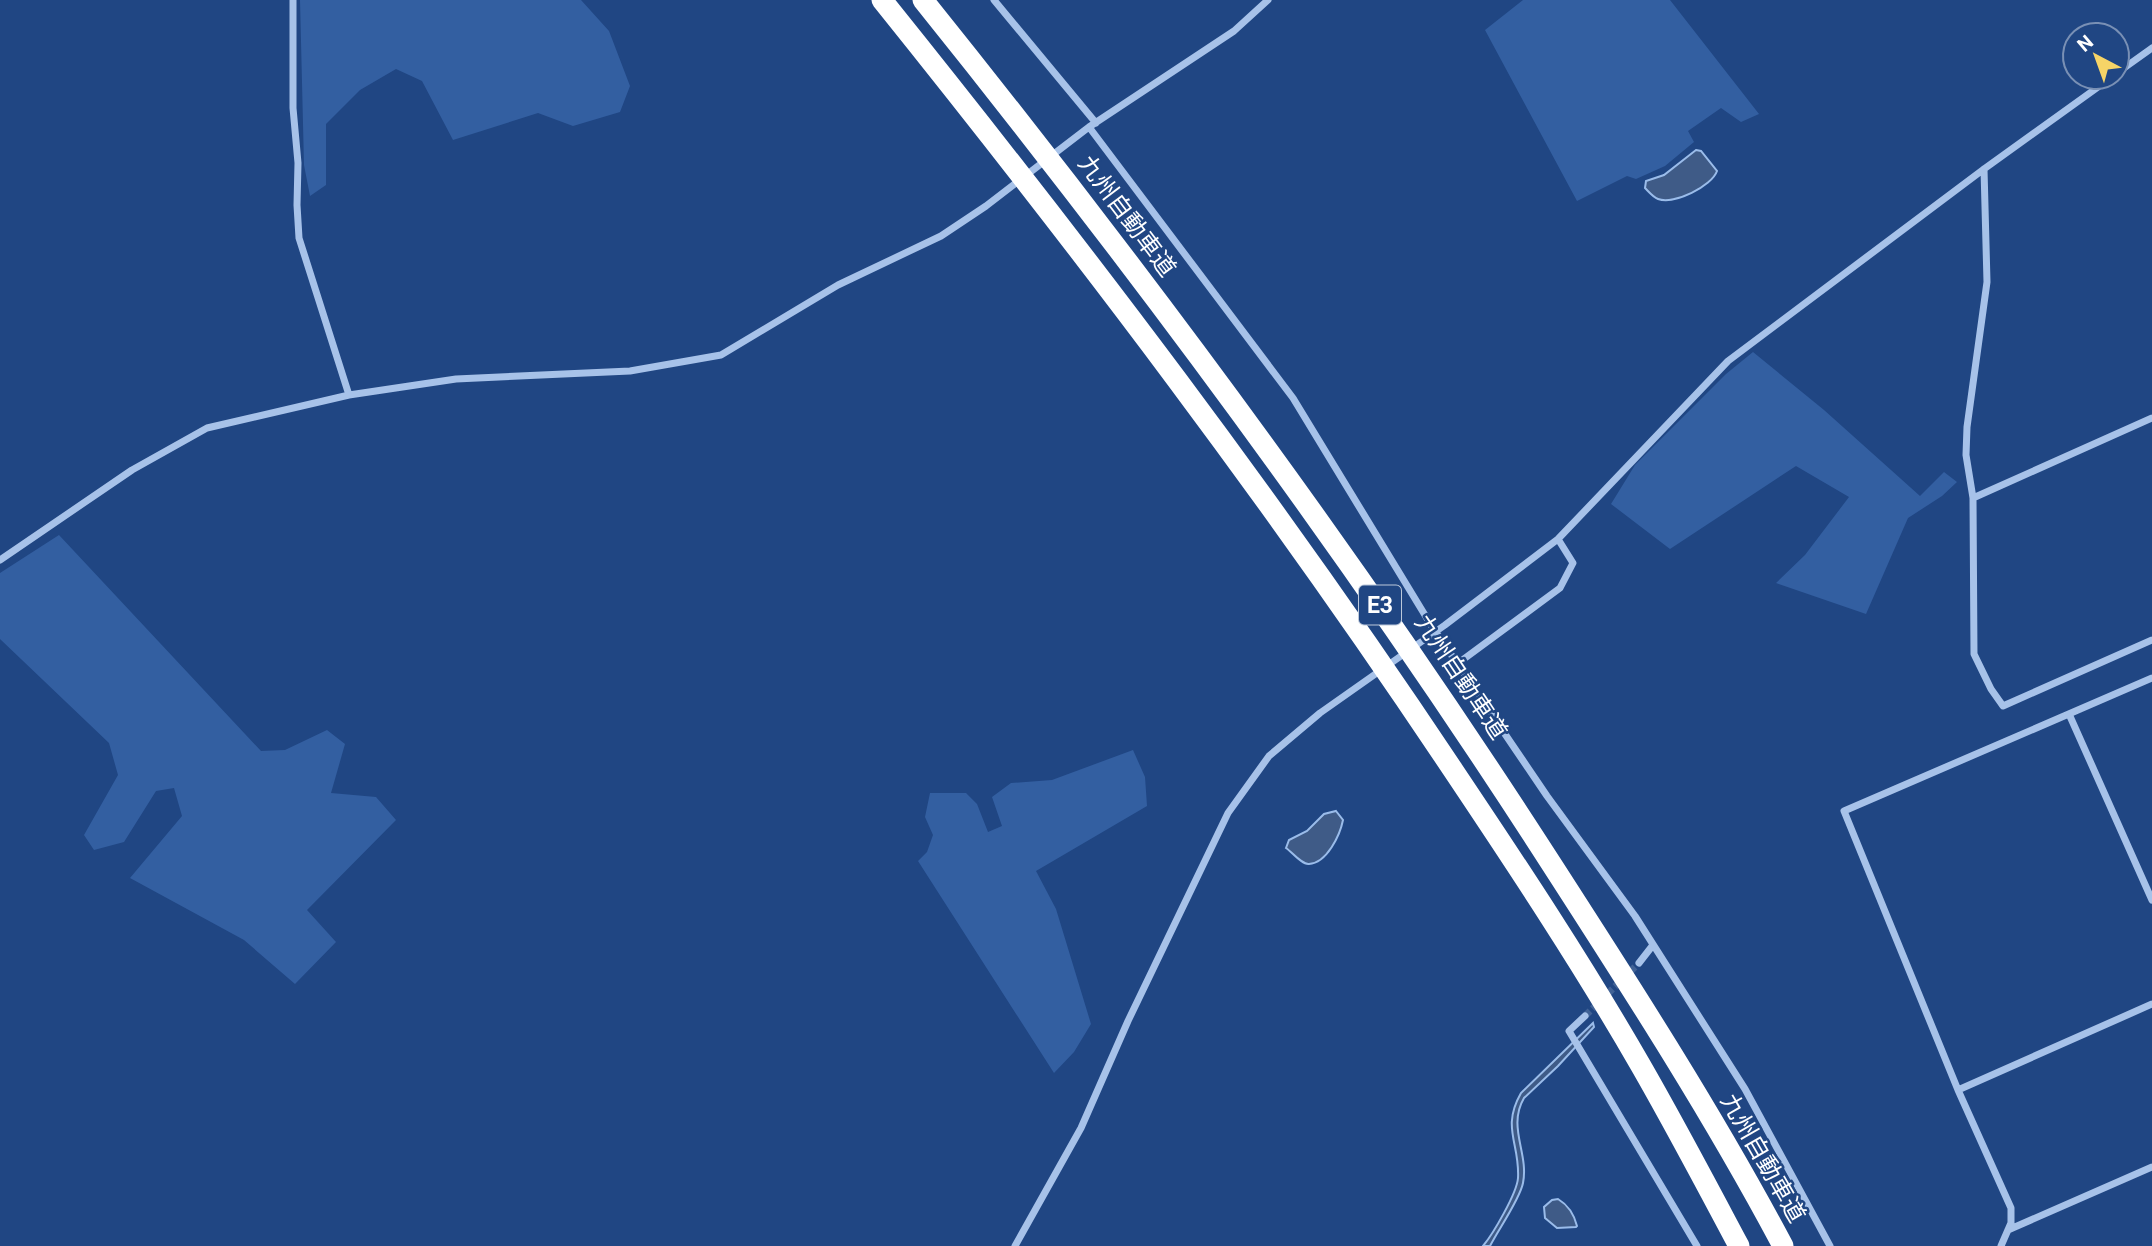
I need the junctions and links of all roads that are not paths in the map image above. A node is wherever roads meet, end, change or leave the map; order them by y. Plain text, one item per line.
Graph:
1 (293, 0) edge
2 (882, 0) edge
3 (923, 0) edge
4 (994, 0) edge
5 (1268, 0) edge
6 (2152, 48) edge
7 (2131, 63) edge
8 (2093, 91) edge
9 (1093, 125) junction
10 (1984, 169) junction
11 (349, 396) junction
12 (2152, 418) edge
13 (1973, 498) junction
14 (1558, 539) junction
15 (0, 560) edge
16 (2152, 640) edge
17 (1457, 664) junction
18 (2152, 678) edge
19 (2069, 713) junction
20 (2152, 900) edge
21 (1653, 945) junction
22 (1639, 963) tunnel mouth
23 (2152, 1004) edge
24 (1585, 1016) tunnel mouth
25 (1958, 1090) junction
26 (2152, 1167) edge
27 (2008, 1230) junction
28 (1016, 1246) edge
29 (1697, 1246) edge
30 (1740, 1246) edge
31 (1783, 1246) edge
32 (1830, 1246) edge
33 (2001, 1246) edge

1 - 11 street
2 - 30 highway, E3
3 - 31 highway, 九州自動車道 / E3
4 - 9 street
5 - 9 street
6 - 7 street
8 - 10 street
9 - 11 street
9 - 17 street
10 - 13 street
10 - 14 street
11 - 15 street
12 - 13 street
13 - 16 street
14 - 17 street
14 - 28 street
17 - 21 street
18 - 19 street
19 - 20 street
19 - 25 street
21 - 22 street
21 - 32 street
23 - 25 street
24 - 29 street
25 - 27 street
26 - 27 street
27 - 33 street

